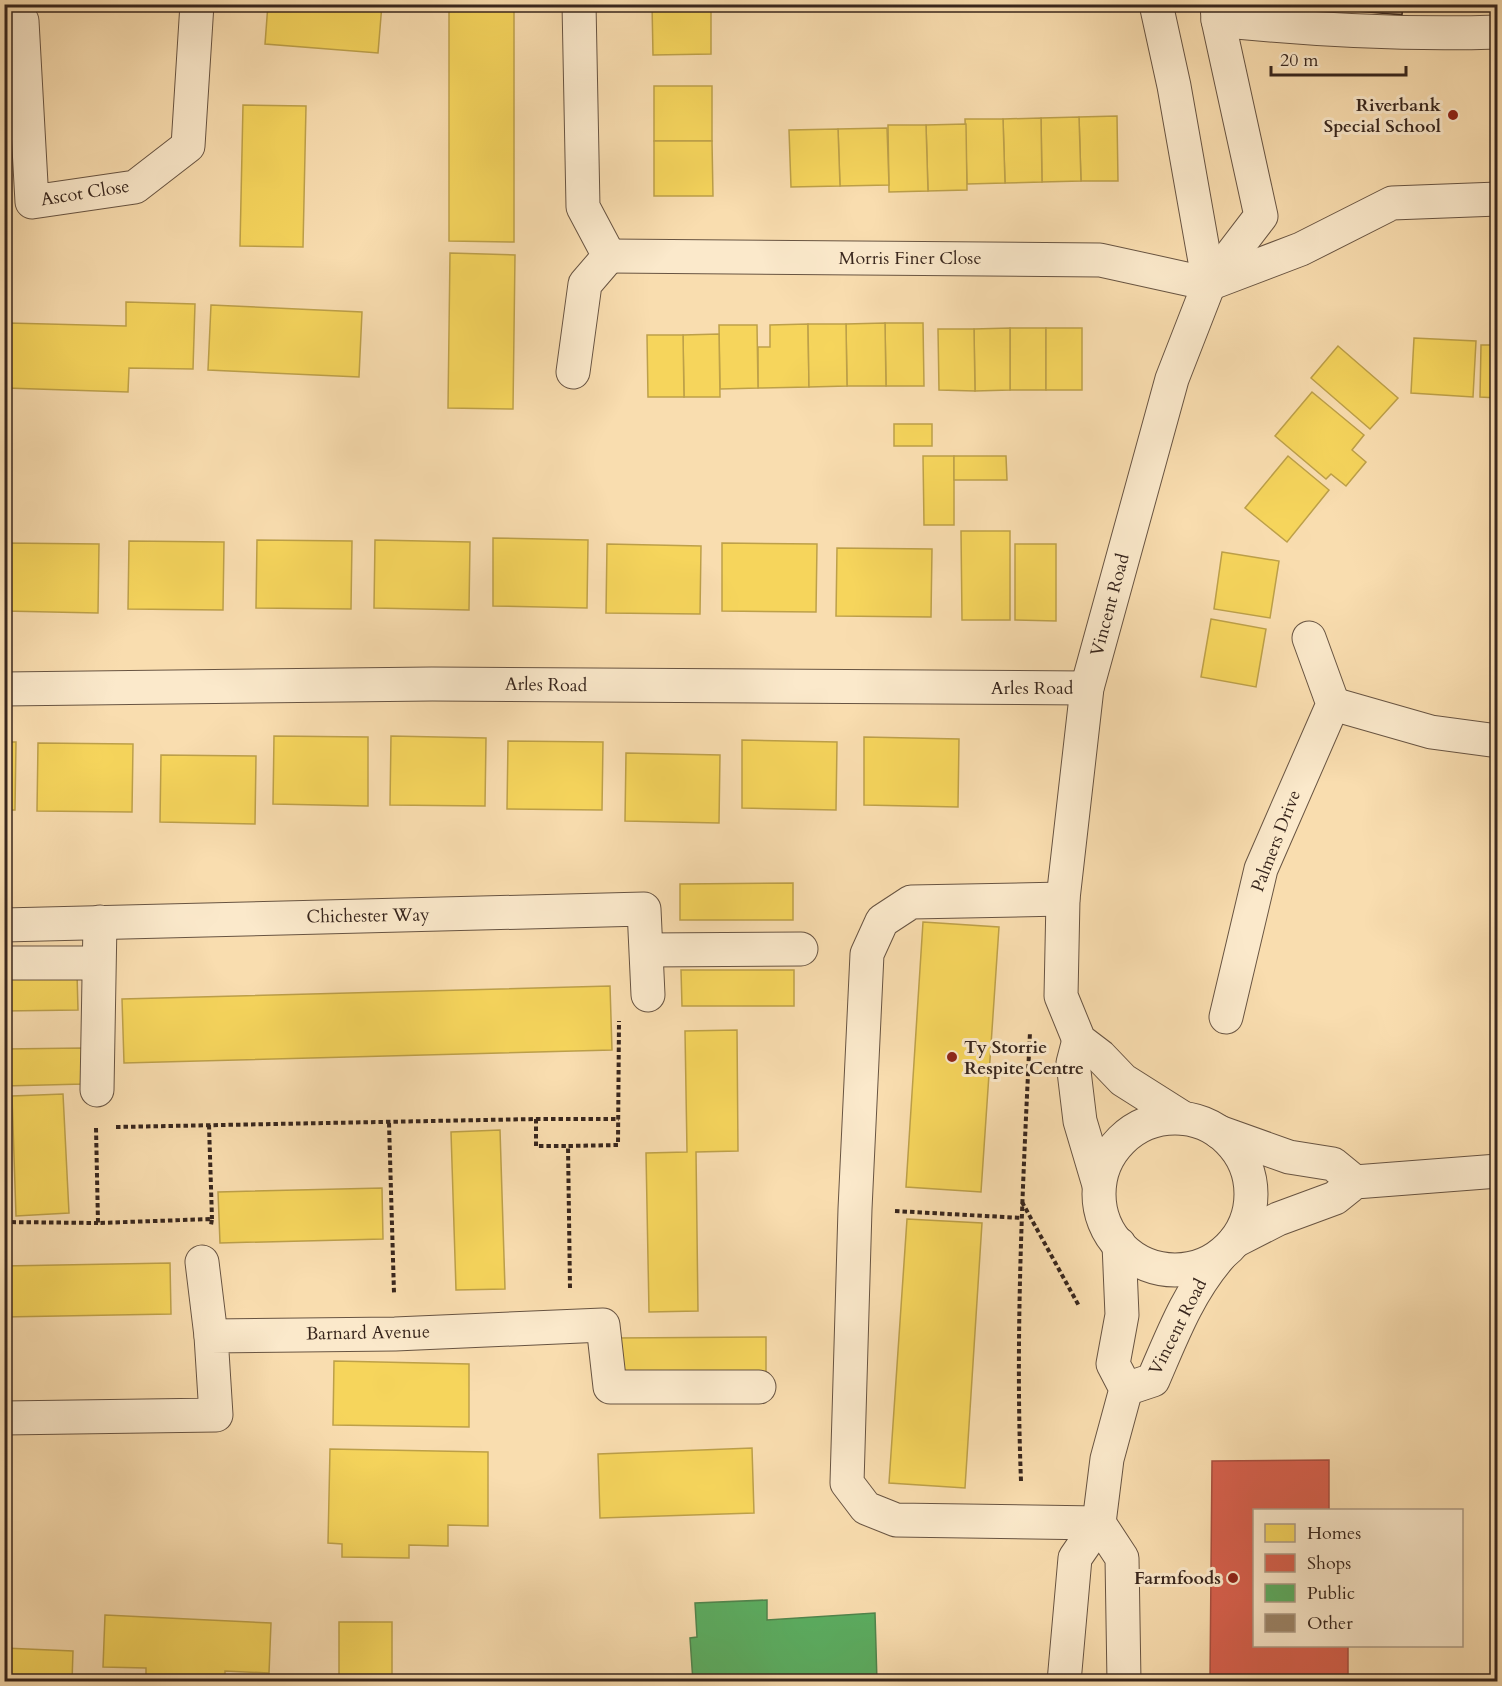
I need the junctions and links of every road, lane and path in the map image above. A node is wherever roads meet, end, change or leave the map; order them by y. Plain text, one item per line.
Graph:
1 (5, 4) edge
2 (197, 4) edge
3 (579, 4) edge
4 (1156, 4) edge
5 (1217, 12) edge
6 (1497, 32) edge
7 (1497, 199) edge
8 (609, 255) junction
9 (1209, 284) junction
10 (573, 372) dead end
11 (1309, 638) dead end
12 (1087, 688) junction
13 (4, 689) edge
14 (1333, 704) junction
15 (1497, 741) edge
16 (1063, 899) junction
17 (100, 922) junction
18 (4, 925) edge
19 (647, 950) junction
20 (801, 950) dead end
21 (4, 963) edge
22 (98, 963) junction
23 (648, 995) joint
24 (1226, 1017) dead end
25 (1030, 1029) dead end
26 (1079, 1040) junction
27 (96, 1090) joint
28 (1183, 1118) junction
29 (536, 1119) junction
30 (619, 1119) junction
31 (389, 1123) junction
32 (209, 1125) junction
33 (96, 1127) junction
34 (1219, 1132) junction
35 (568, 1146) junction
36 (1497, 1171) edge
37 (1355, 1182) junction
38 (1099, 1185) junction
39 (1022, 1202) junction
40 (855, 1209) junction
41 (1022, 1218) junction
42 (212, 1220) junction
43 (4, 1222) edge
44 (98, 1222) junction
45 (1119, 1244) junction
46 (1228, 1247) junction
47 (202, 1262) joint
48 (1122, 1315) junction
49 (570, 1327) junction
50 (395, 1334) junction
51 (211, 1336) junction
52 (759, 1387) dead end
53 (1126, 1389) junction
54 (4, 1418) edge
55 (1023, 1520) junction
56 (1099, 1523) junction
57 (1064, 1682) edge
58 (1124, 1682) edge

1 - 2 street, Ascot Close
3 - 8 street
4 - 9 street
5 - 6 street
5 - 9 street, Vincent Road
7 - 9 street
8 - 9 street, Morris Finer Close
8 - 10 street
9 - 12 street, Vincent Road
11 - 14 street
12 - 13 street, Arles Road
12 - 16 street, Vincent Road
14 - 15 street
14 - 24 street, Palmers Drive
16 - 26 street, Vincent Road
16 - 40 street
17 - 18 street, Chichester Way
17 - 19 street, Chichester Way
17 - 22 street
19 - 20 street
19 - 23 street, Chichester Way
21 - 22 street
22 - 27 street
23 - 30 path
25 - 39 path
26 - 28 street, Vincent Road
26 - 38 street, Vincent Road
27 - 33 path
28 - 34 street, Vincent Road
28 - 38 street, Vincent Road
29 - 30 path
29 - 31 path
29 - 35 path
30 - 35 path
31 - 32 path
31 - 50 path
32 - 33 path
32 - 42 path
33 - 44 path
34 - 37 street
34 - 46 street, Vincent Road
35 - 49 path
36 - 37 street
37 - 46 street
38 - 45 street, Vincent Road
39 - 41 path
39 - 48 path
40 - 41 path
40 - 55 street
41 - 55 path
42 - 44 path
42 - 47 path
43 - 44 path
45 - 46 street, Vincent Road
45 - 48 street, Vincent Road
46 - 53 street, Vincent Road
47 - 51 street
48 - 53 street, Vincent Road
49 - 50 street, Barnard Avenue
49 - 52 street, Barnard Avenue
50 - 51 street, Barnard Avenue
51 - 54 street
53 - 56 street, Vincent Road
55 - 56 street
56 - 57 street, Vincent Road
56 - 58 street

